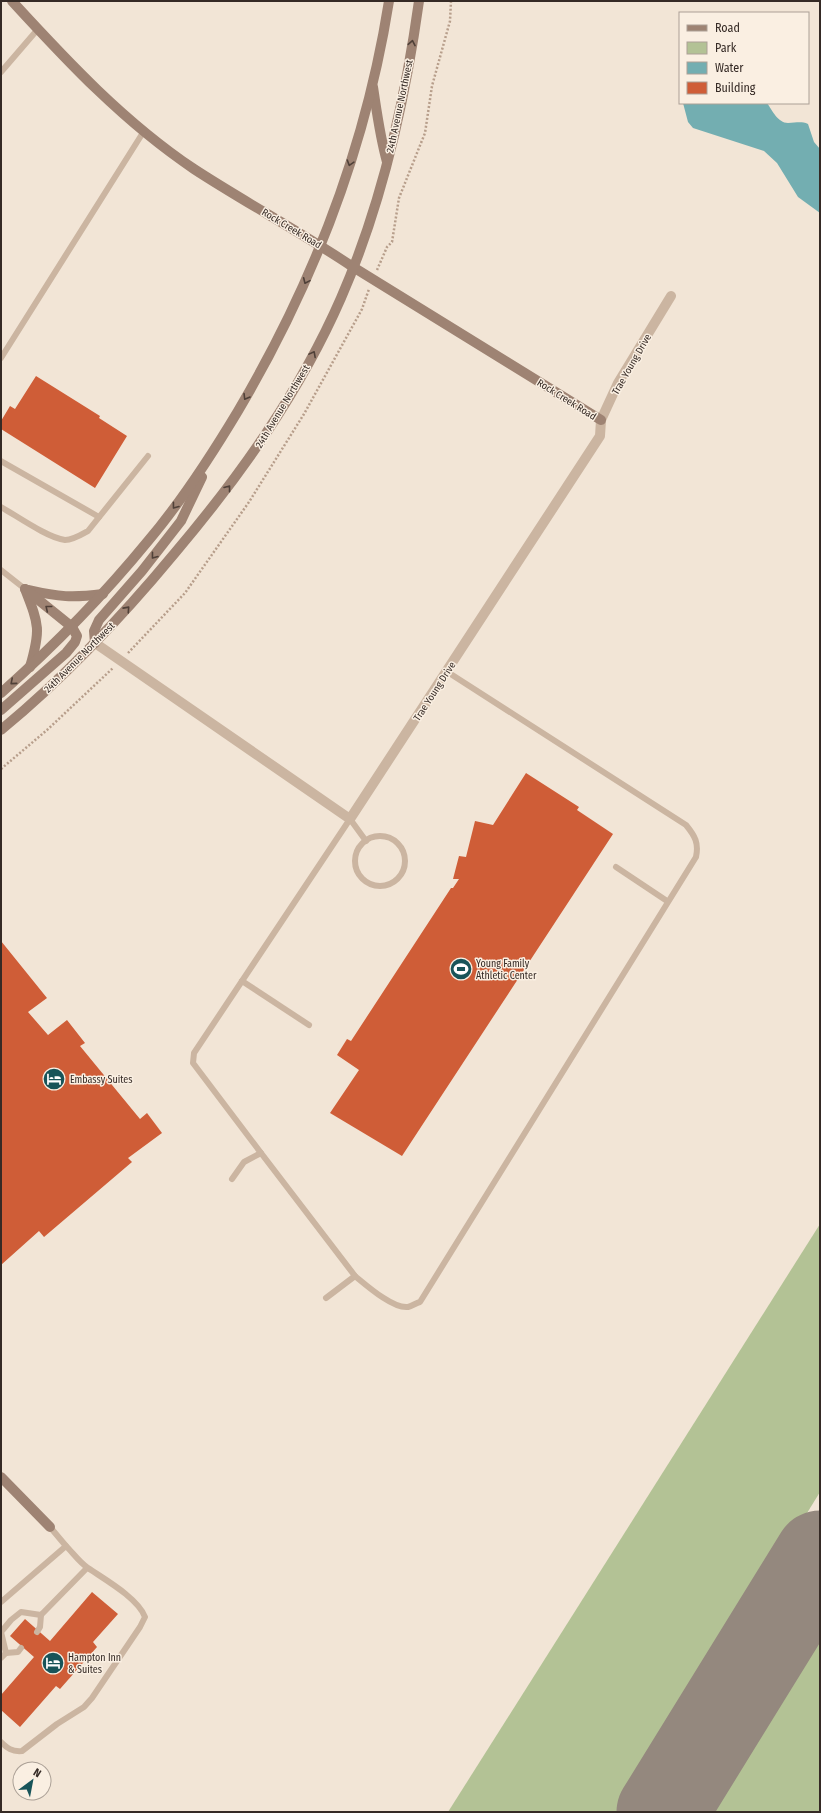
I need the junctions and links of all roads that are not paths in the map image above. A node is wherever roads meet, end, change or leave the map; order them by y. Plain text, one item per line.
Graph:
1 (12, 1) edge
2 (389, 1) edge
3 (419, 1) edge
4 (38, 29) junction
5 (1, 72) edge
6 (372, 83) junction
7 (144, 131) junction
8 (387, 164) junction
9 (321, 245) junction
10 (353, 267) junction
11 (672, 296) dead end
12 (1, 358) edge
13 (601, 420) junction
14 (214, 449) junction
15 (148, 456) dead end
16 (1, 461) edge
17 (1, 507) edge
18 (99, 517) junction
19 (1, 570) edge
20 (25, 589) junction
21 (103, 594) junction
22 (72, 627) junction
23 (95, 643) junction
24 (30, 668) junction
25 (446, 671) junction
26 (1, 693) edge
27 (1, 710) edge
28 (1, 730) edge
29 (350, 819) junction
30 (366, 841) junction
31 (616, 867) dead end
32 (668, 901) junction
33 (242, 981) junction
34 (309, 1025) dead end
35 (261, 1153) junction
36 (232, 1179) dead end
37 (355, 1276) junction
38 (326, 1298) dead end
39 (1, 1477) edge
40 (50, 1527) joint
41 (66, 1546) junction
42 (87, 1568) junction
43 (1, 1602) edge
44 (41, 1615) junction
45 (36, 1632) dead end
46 (21, 1648) dead end
47 (3, 1655) edge
48 (1, 1742) edge

1 - 4 main road, Rock Creek Road
2 - 6 main road
8 -> 3 main road, 24th Avenue Northwest
4 - 5 lane
4 - 7 main road, Rock Creek Road
6 - 8 main road
6 -> 9 main road
7 - 9 main road, Rock Creek Road
7 - 12 lane
8 - 10 main road, 24th Avenue Northwest
9 - 10 main road, Rock Creek Road
9 -> 14 main road
10 - 13 main road, Rock Creek Road
23 -> 10 main road, 24th Avenue Northwest
11 - 13 street, Trae Young Drive
13 - 25 street, Trae Young Drive
14 -> 21 main road
14 -> 23 main road
15 - 18 lane
16 - 18 lane
17 - 18 lane
19 - 20 lane
20 - 21 main road
22 -> 20 main road
20 - 24 main road
21 - 22 main road
22 - 24 main road
22 - 27 main road
23 - 28 main road, 24th Avenue Northwest
23 - 29 street
24 -> 26 main road
25 - 29 street, Trae Young Drive
25 - 32 lane
29 - 30 lane
29 - 33 lane
30 - 30 lane
31 - 32 lane
32 - 37 lane
33 - 34 lane
33 - 35 lane
35 - 36 lane
35 - 37 lane
37 - 38 lane
39 - 40 main road
40 - 41 lane
41 - 42 lane
41 - 43 lane
42 - 44 lane
42 - 48 lane
44 - 45 lane
44 - 47 lane
46 - 47 lane

